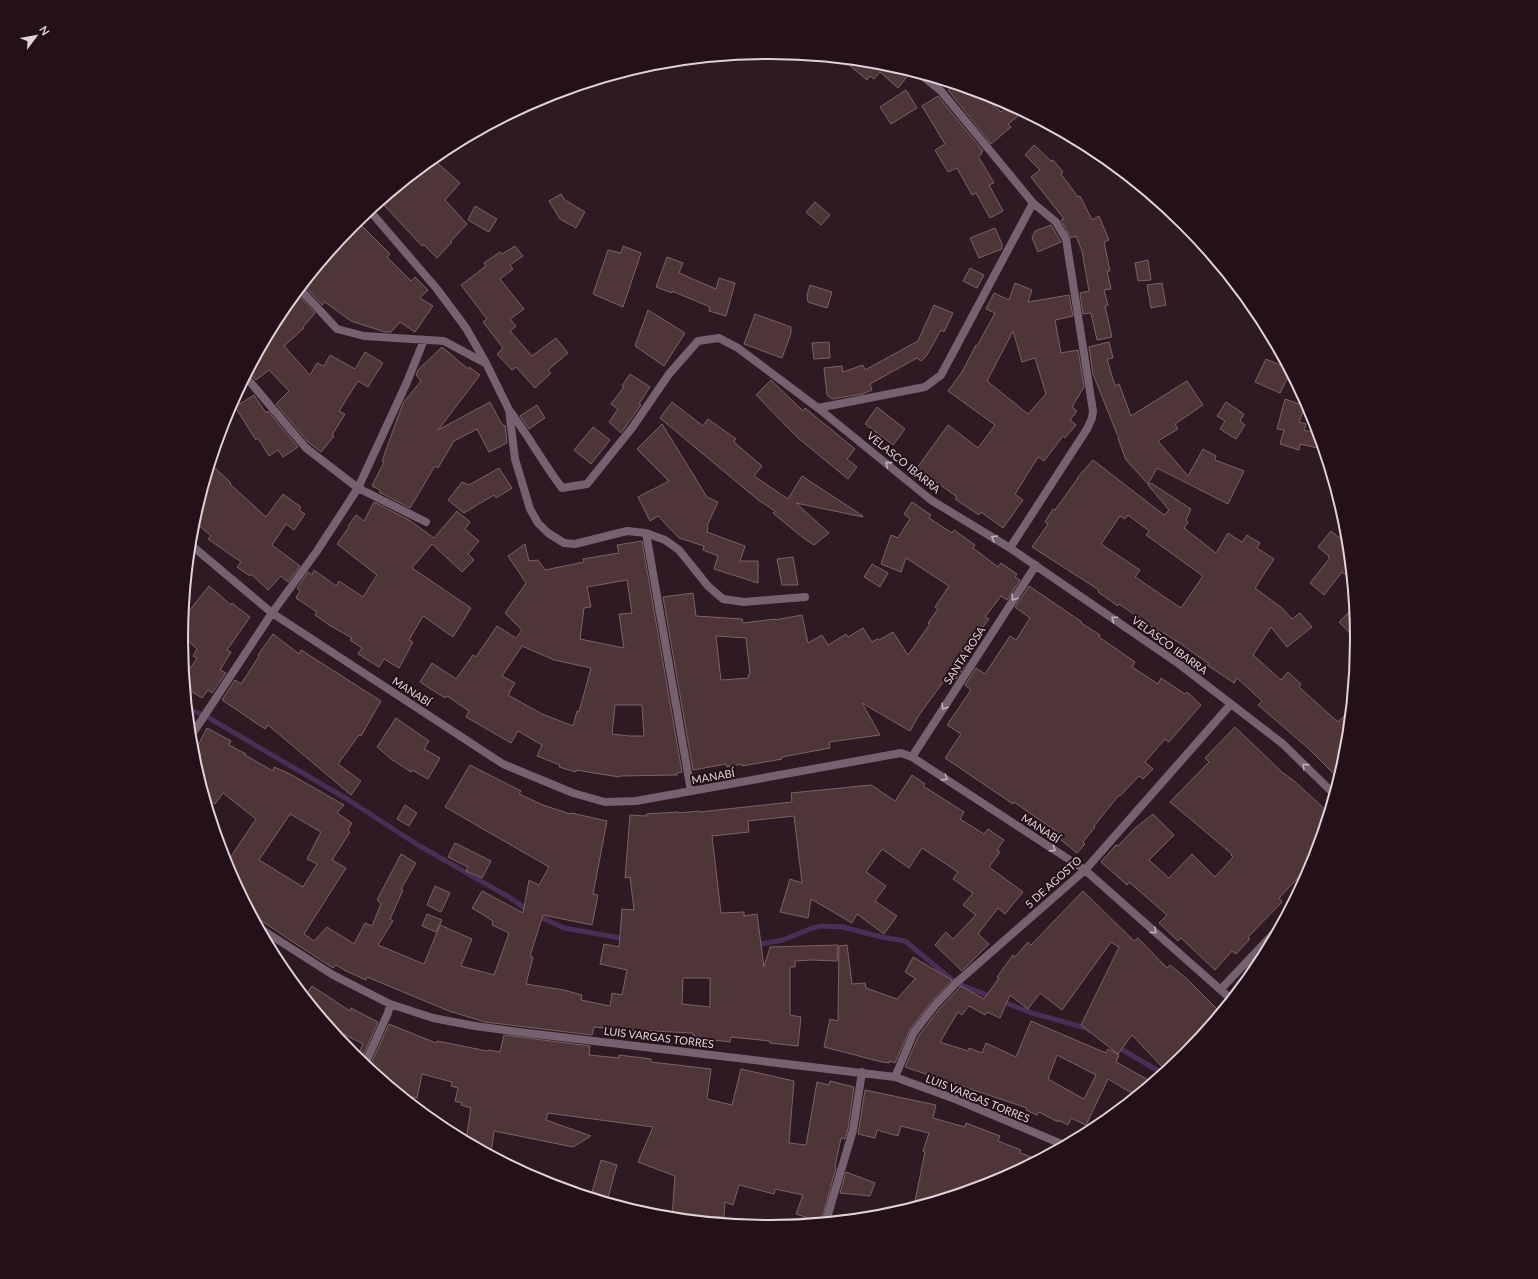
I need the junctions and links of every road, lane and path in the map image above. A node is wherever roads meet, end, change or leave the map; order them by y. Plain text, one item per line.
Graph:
1 (930, 82) edge
2 (1034, 203) junction
3 (373, 215) edge
4 (303, 293) edge
5 (424, 340) junction
6 (486, 363) junction
7 (249, 381) edge
8 (818, 408) junction
9 (509, 410) junction
10 (358, 488) junction
11 (426, 522) dead end
12 (646, 533) junction
13 (1010, 548) junction
14 (196, 549) edge
15 (1036, 565) junction
16 (805, 597) dead end
17 (272, 613) junction
18 (1231, 704) junction
19 (196, 729) edge
20 (912, 757) junction
21 (1330, 790) edge
22 (691, 791) junction
23 (1085, 870) junction
24 (269, 935) edge
25 (1264, 943) edge
26 (1221, 989) junction
27 (1228, 996) edge
28 (390, 1004) junction
29 (368, 1058) edge
30 (862, 1072) junction
31 (895, 1077) junction
32 (1058, 1143) edge
33 (827, 1217) edge

1 - 2 street
2 - 8 street
2 - 13 street
3 - 6 street
4 - 5 street
5 - 6 street
5 - 10 street
6 - 9 street
7 - 10 street
8 - 9 street, VELASCO IBARRA
13 -> 8 street, VELASCO IBARRA
9 - 12 street
10 - 11 street
10 - 17 street
12 - 16 street
12 - 22 street
13 - 15 street, VELASCO IBARRA
14 - 17 street, MANABÍ
18 -> 15 street, VELASCO IBARRA
15 -> 20 street, SANTA ROSA
17 - 19 street
17 - 22 street, MANABÍ
21 -> 18 street, VELASCO IBARRA
18 - 23 street, 5 DE AGOSTO
20 - 22 street, MANABÍ
20 -> 23 street, MANABÍ
23 -> 26 street, MANABÍ
23 - 31 street, 5 DE AGOSTO
24 - 28 street, LUIS VARGAS TORRES
25 - 26 street
26 - 27 street, MANABÍ
28 - 29 street
28 - 30 street, LUIS VARGAS TORRES
30 - 31 street, LUIS VARGAS TORRES
30 - 33 street
31 - 32 street, LUIS VARGAS TORRES

